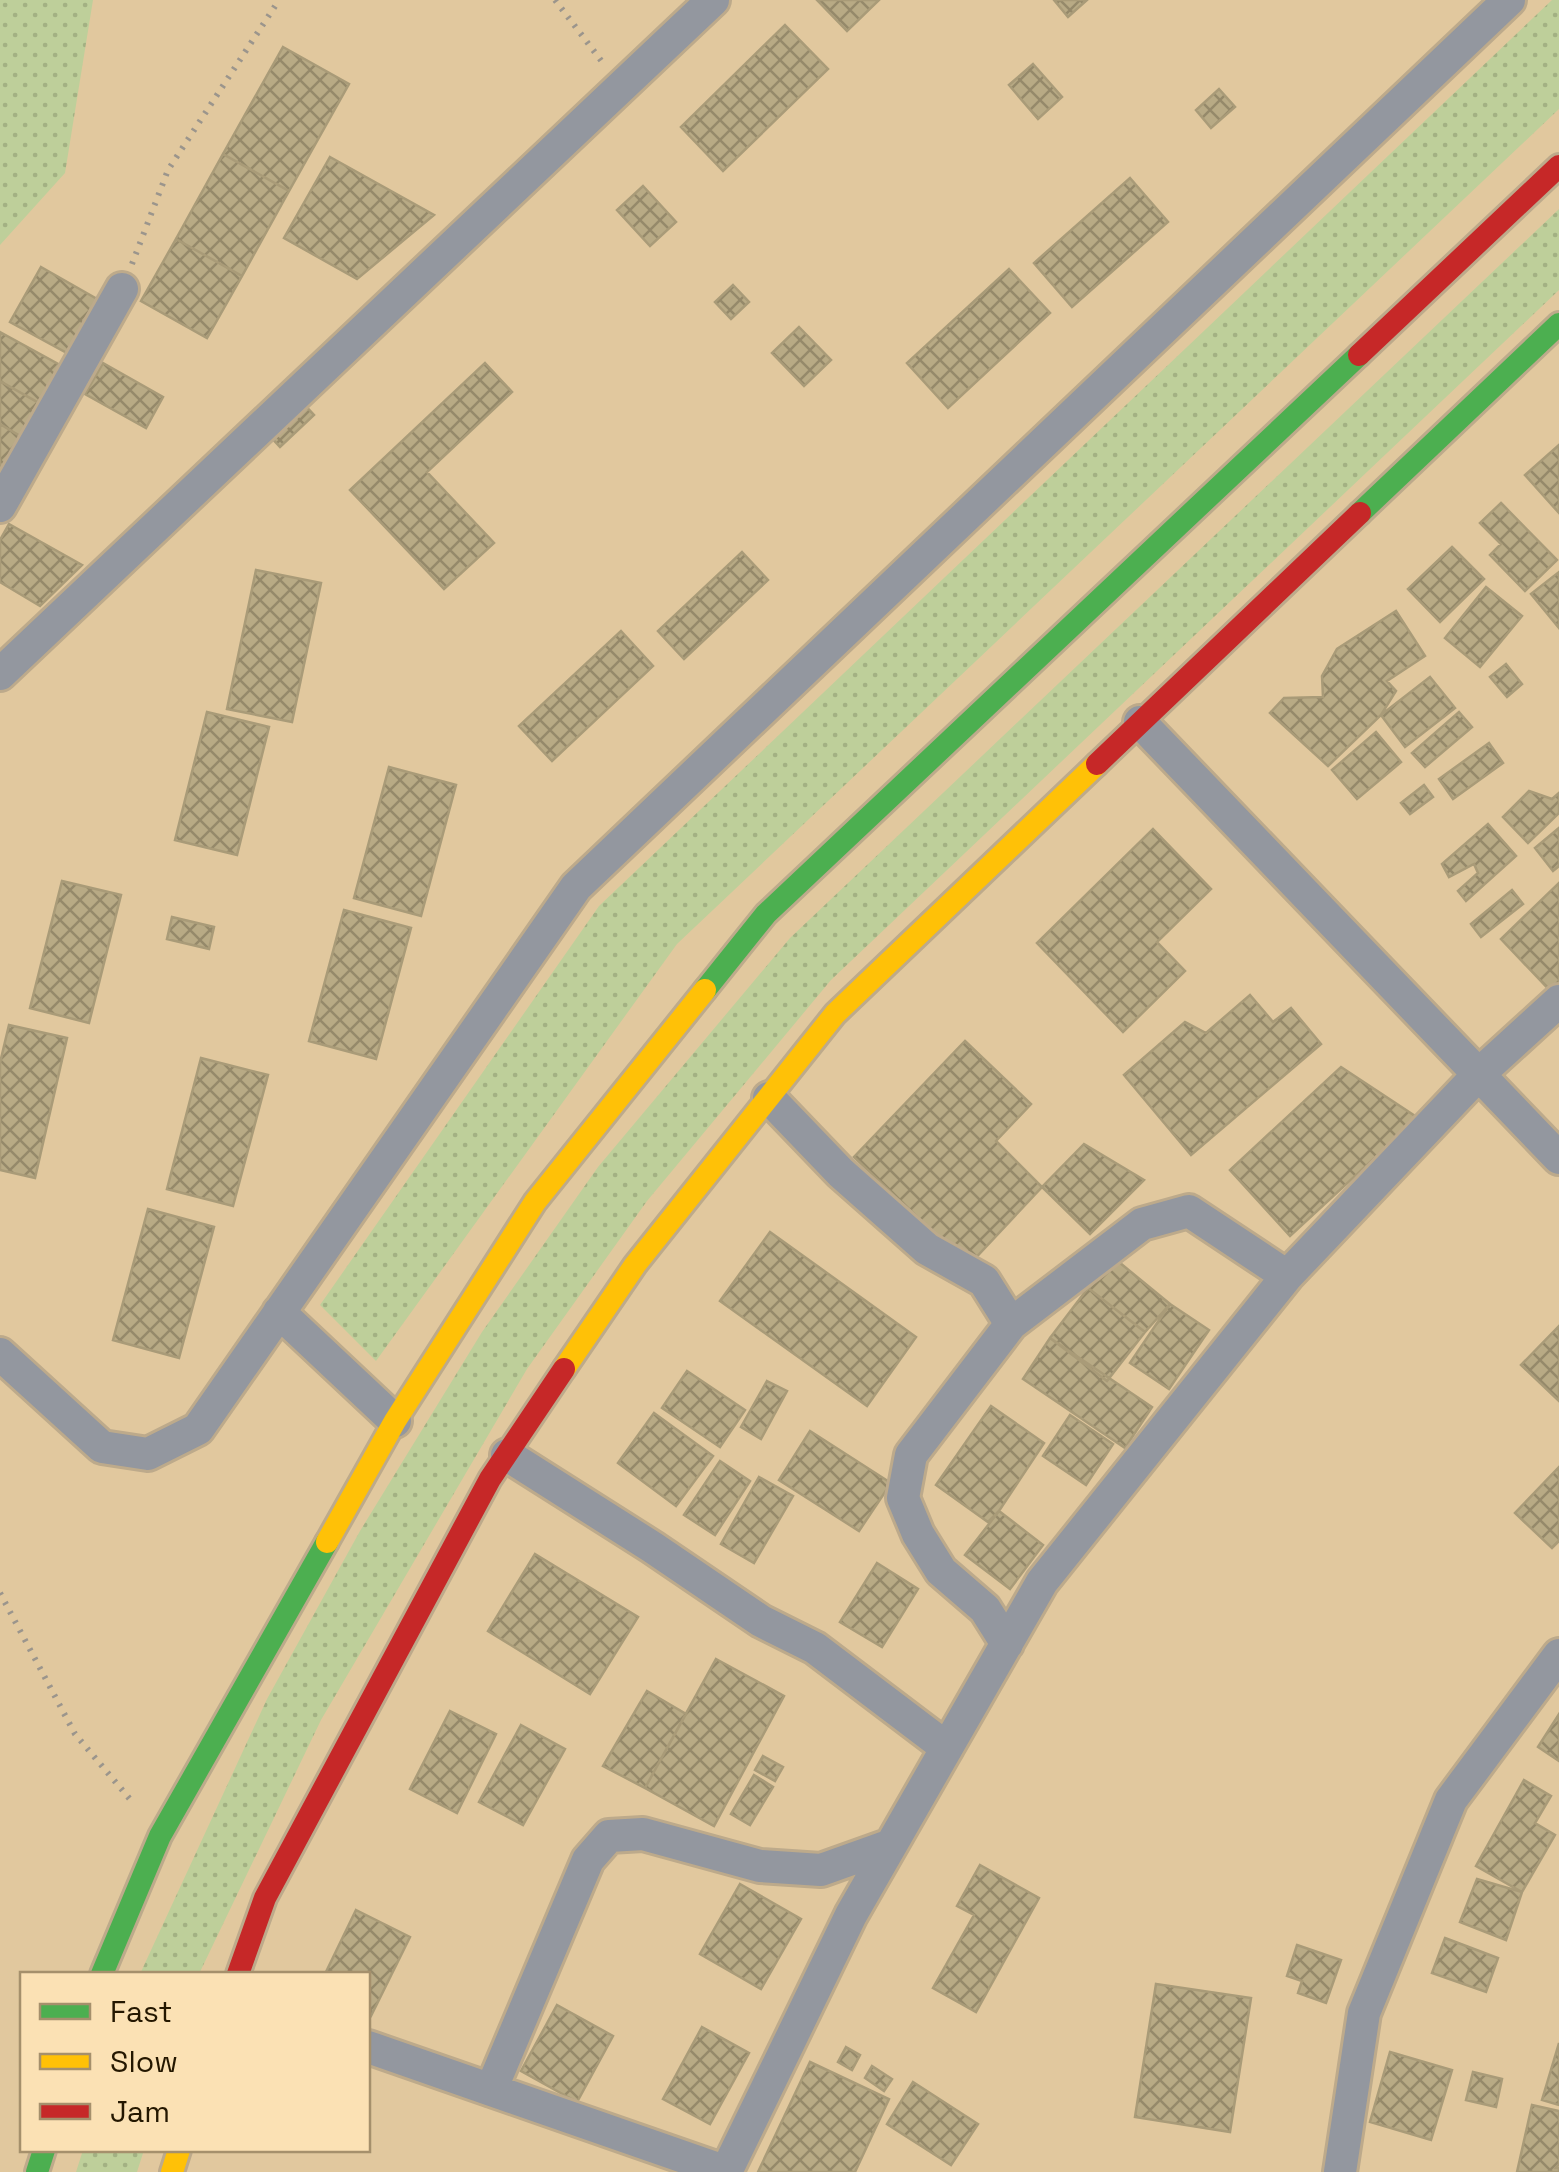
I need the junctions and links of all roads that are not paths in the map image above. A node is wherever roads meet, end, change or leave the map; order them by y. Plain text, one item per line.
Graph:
1 (713, 0) edge
2 (1509, 0) edge
3 (1559, 166) edge
4 (122, 288) road end
5 (1559, 324) edge
6 (0, 506) edge
7 (0, 674) edge
8 (1140, 722) junction
9 (1559, 1002) edge
10 (1479, 1074) junction
11 (768, 1098) junction
12 (1559, 1158) edge
13 (1286, 1276) junction
14 (279, 1312) junction
15 (1011, 1324) junction
16 (0, 1354) edge
17 (395, 1421) junction
18 (506, 1455) junction
19 (1006, 1644) junction
20 (1559, 1655) edge
21 (947, 1748) junction
22 (891, 1845) junction
23 (103, 1972) edge
24 (239, 1972) edge
25 (370, 2048) edge
26 (492, 2090) junction
27 (726, 2172) edge
28 (1340, 2172) edge

1 - 7 street
2 - 14 street
3 - 17 main road
4 - 6 street
5 - 8 main road
8 - 10 street
8 - 11 main road
9 - 10 street
10 - 12 street
10 - 13 street
11 - 15 street
11 - 18 main road
13 - 15 street
13 - 19 street
14 - 16 street
14 - 17 street
15 - 19 street
17 - 23 main road
18 - 21 street
18 - 24 main road
19 - 21 street
20 - 28 street
21 - 22 street
22 - 26 street
22 - 27 street
25 - 26 street
26 - 27 street

